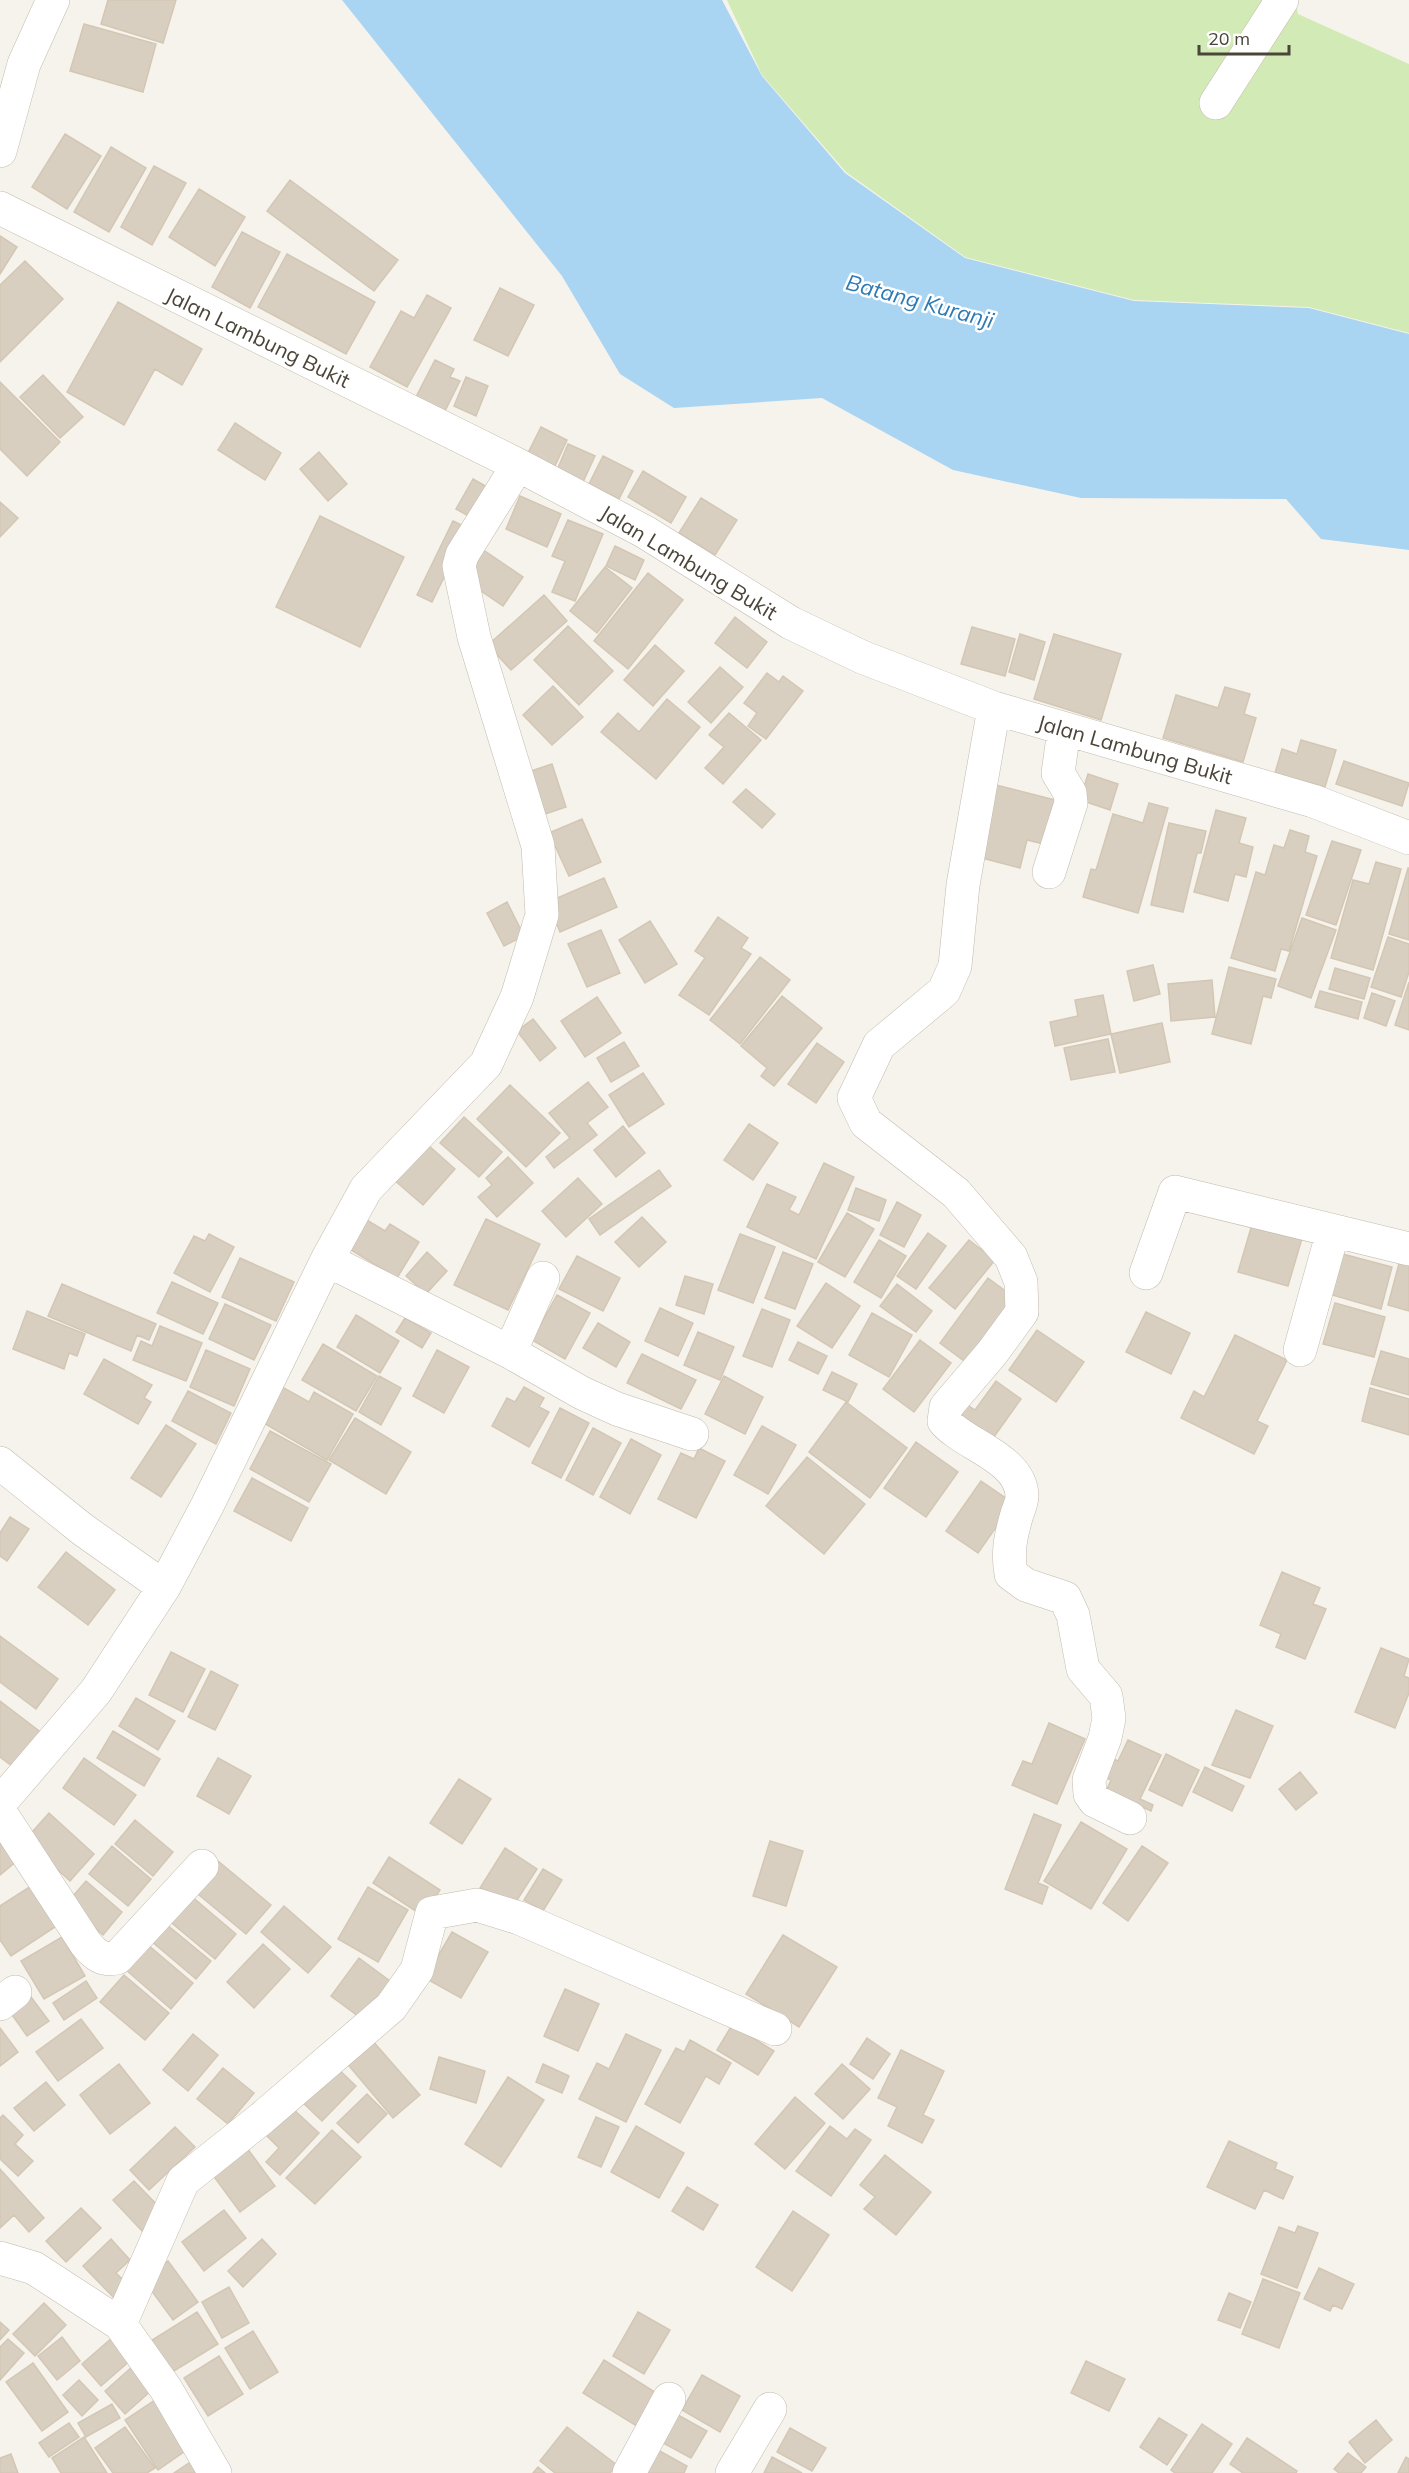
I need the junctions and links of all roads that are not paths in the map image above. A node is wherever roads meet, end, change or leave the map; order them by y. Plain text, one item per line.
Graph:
1 (52, 0) edge
2 (1282, 0) edge
3 (1216, 103) dead end
4 (0, 152) edge
5 (0, 208) edge
6 (518, 465) junction
7 (994, 708) junction
8 (1064, 730) junction
9 (1409, 838) edge
10 (1049, 872) dead end
11 (1333, 1231) junction
12 (1409, 1249) edge
13 (327, 1260) junction
14 (1146, 1273) dead end
15 (543, 1278) dead end
16 (1300, 1350) dead end
17 (510, 1352) junction
18 (692, 1434) dead end
19 (0, 1463) edge
20 (164, 1587) junction
21 (0, 1803) edge
22 (0, 1812) edge
23 (1130, 1818) dead end
24 (202, 1866) dead end
25 (775, 2029) dead end
26 (0, 2258) edge
27 (120, 2324) junction
28 (669, 2399) dead end
29 (770, 2409) dead end
30 (215, 2473) edge
31 (629, 2473) edge
32 (732, 2473) edge

1 - 4 street
2 - 3 street
5 - 6 street, Jalan Lambung Bukit
6 - 7 street, Jalan Lambung Bukit
6 - 13 street
7 - 8 street, Jalan Lambung Bukit
7 - 23 street
8 - 9 street, Jalan Lambung Bukit
8 - 10 street
11 - 12 street
11 - 14 street
11 - 16 street
13 - 17 street
13 - 20 street
15 - 17 street
17 - 18 street
19 - 20 street
20 - 21 street
22 - 24 street
25 - 27 street
26 - 27 street
27 - 30 street
28 - 31 street
29 - 32 street

